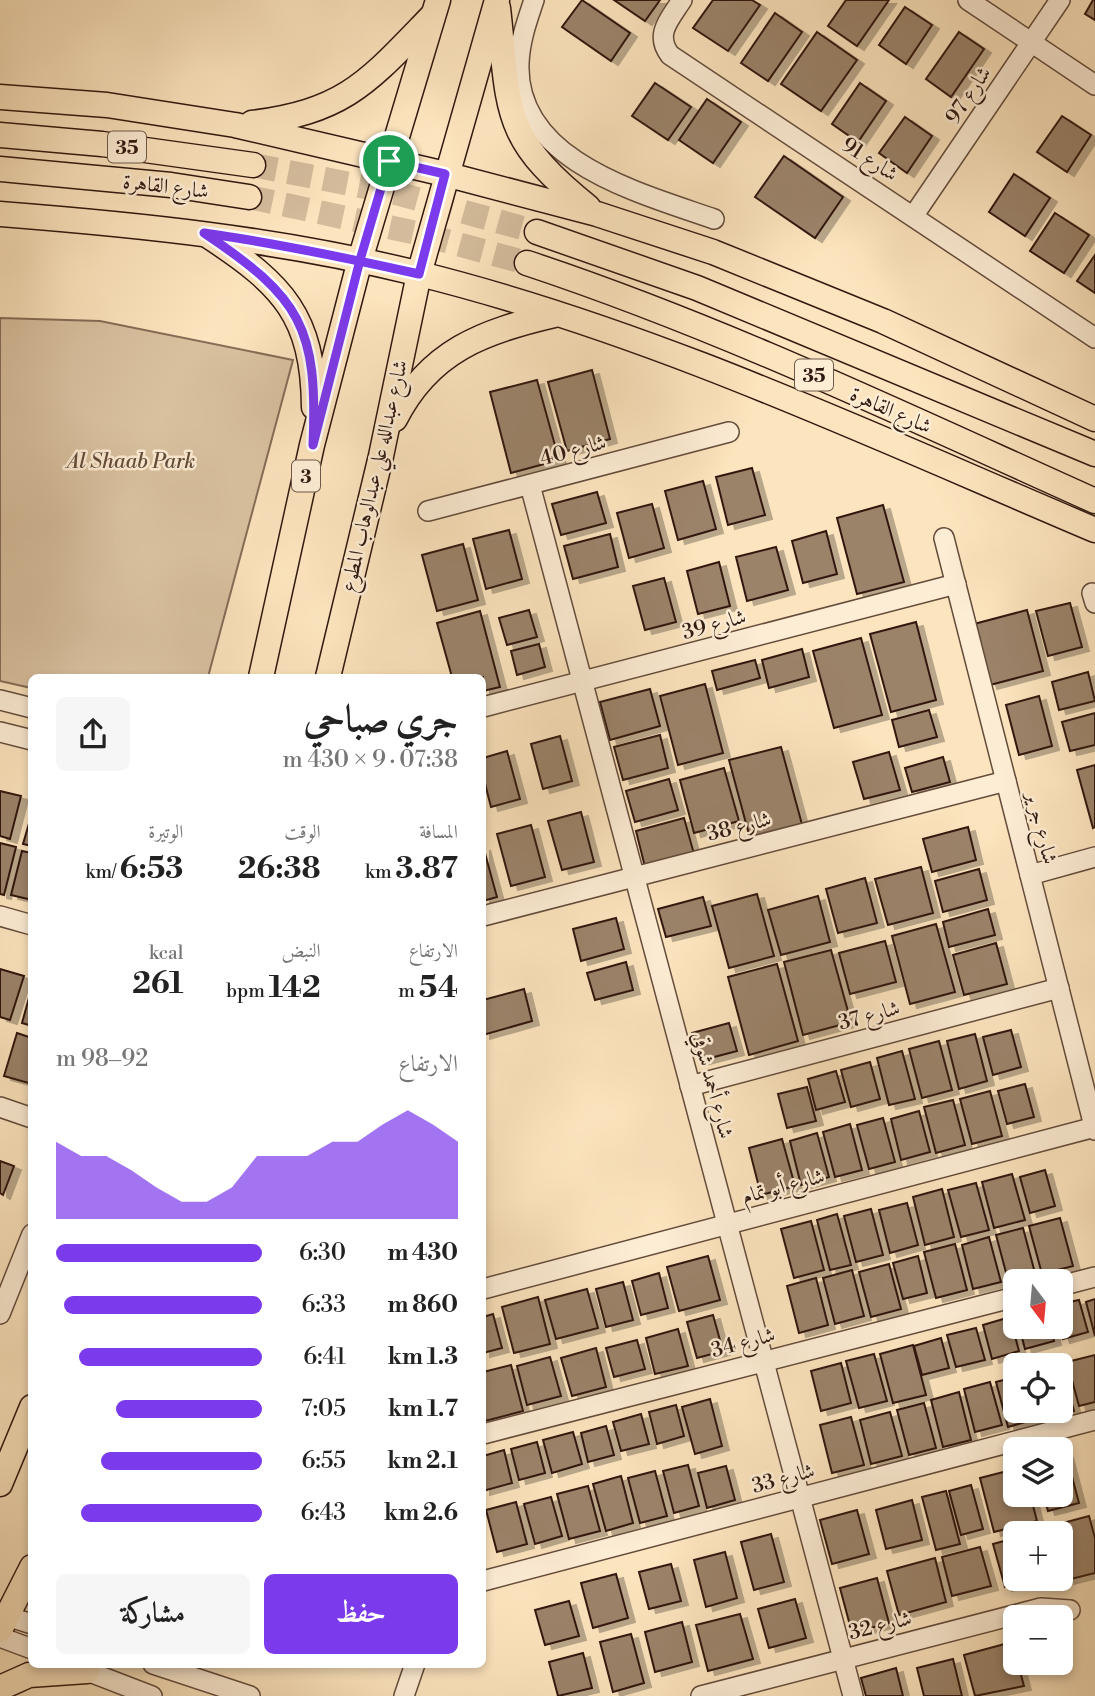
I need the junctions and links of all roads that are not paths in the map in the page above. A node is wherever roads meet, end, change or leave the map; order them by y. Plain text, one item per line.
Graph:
1 (497, 0) edge
2 (534, 0) edge
3 (682, 0) edge
4 (968, 0) edge
5 (1060, 0) edge
6 (436, 7) edge
7 (1030, 42) junction
8 (1095, 85) edge
9 (0, 97) edge
10 (235, 125) junction
11 (0, 135) edge
12 (389, 161) junction
13 (253, 165) tunnel mouth
14 (0, 169) edge
15 (445, 174) junction
16 (249, 197) tunnel mouth
17 (0, 214) edge
18 (597, 214) junction
19 (914, 215) junction
20 (714, 219) dead end
21 (537, 232) tunnel mouth
22 (204, 233) junction
23 (360, 260) junction
24 (527, 263) tunnel mouth
25 (419, 274) junction
26 (555, 315) junction
27 (1095, 338) edge
28 (1095, 419) edge
29 (729, 432) dead end
30 (313, 445) junction
31 (1095, 454) edge
32 (381, 456) junction
33 (530, 485) junction
34 (1095, 501) edge
35 (429, 511) dead end
36 (1095, 530) edge
37 (944, 538) dead end
38 (956, 584) junction
39 (262, 674) edge
40 (329, 674) edge
41 (582, 681) junction
42 (0, 700) edge
43 (486, 706) edge
44 (28, 707) edge
45 (0, 733) edge
46 (28, 739) edge
47 (1006, 780) junction
48 (1095, 857) edge
49 (1030, 875) junction
50 (634, 877) junction
51 (486, 915) edge
52 (0, 916) edge
53 (28, 924) edge
54 (1059, 988) junction
55 (690, 1086) junction
56 (0, 1107) edge
57 (28, 1117) edge
58 (1095, 1128) edge
59 (727, 1225) junction
60 (28, 1243) edge
61 (1095, 1277) edge
62 (1073, 1283) edge
63 (486, 1288) edge
64 (1003, 1300) edge
65 (2, 1303) edge
66 (763, 1360) junction
67 (28, 1417) edge
68 (1095, 1420) edge
69 (486, 1433) edge
70 (0, 1484) edge
71 (800, 1497) junction
72 (28, 1575) edge
73 (486, 1580) edge
74 (1003, 1618) edge
75 (2, 1624) edge
76 (28, 1625) edge
77 (28, 1646) edge
78 (842, 1658) junction
79 (72, 1668) edge
80 (81, 1668) edge
81 (164, 1668) edge
82 (414, 1668) edge
83 (0, 1688) edge
84 (224, 1691) edge
85 (152, 1696) edge
86 (250, 1696) edge
87 (404, 1696) edge
88 (701, 1696) edge
89 (853, 1696) edge

1 - 15 main road
1 - 18 main road
2 - 20 street
3 - 19 street, شارع 91
4 - 7 street
5 - 7 street, شارع 97
6 - 10 main road
6 - 12 main road, 3
7 - 8 street
7 - 19 street, شارع 97
9 - 10 main road
10 - 12 main road
11 - 13 main road, شارع القاهرة / 35
12 - 15 main road
12 - 23 main road, 3
14 - 16 main road, شارع القاهرة / 35
15 - 18 main road
15 - 25 main road, شارع عبدالله علي عبدالوهاب المطوع
17 - 22 main road
18 - 28 main road
19 - 27 street, شارع 91
21 - 31 main road, شارع القاهرة / 35
22 - 23 main road
22 - 30 main road
23 - 25 main road
23 - 30 main road, 3
24 - 34 main road, شارع القاهرة / 35
25 - 26 main road
25 - 32 main road, شارع عبدالله علي عبدالوهاب المطوع
26 - 32 main road
26 - 36 main road
29 - 33 street, شارع 40
30 - 39 main road, 3
32 - 40 main road, شارع عبدالله علي عبدالوهاب المطوع
33 - 35 street, شارع 40
33 - 41 street, شارع أحمد شوقي
37 - 38 street, شارع جر ير
38 - 41 street, شارع 39
38 - 47 street, شارع جر ير
41 - 43 street, شارع 39
41 - 50 street, شارع أحمد شوقي
42 - 44 street
45 - 46 street
47 - 49 street, شارع جر ير
47 - 50 street, شارع 38
48 - 49 street
49 - 54 street, شارع جر ير
50 - 51 street, شارع 38
50 - 55 street, شارع أحمد شوقي
52 - 53 street
54 - 55 street, شارع 37
54 - 58 street, شارع جر ير
55 - 59 street, شارع أحمد شوقي
56 - 57 street
58 - 59 street, شارع أبو تمام
59 - 63 street, شارع أبو تمام
59 - 66 street, شارع أحمد شوقي
60 - 65 street
61 - 62 street
64 - 66 street, شارع 34
66 - 69 street, شارع 34
66 - 71 street, شارع أحمد شوقي
67 - 70 main road
68 - 71 street, شارع 33
71 - 73 street, شارع 33
71 - 78 street, شارع أحمد شوقي
72 - 75 main road
74 - 78 street, شارع 32
75 - 76 street
75 - 77 street
78 - 88 street, شارع 32
78 - 89 street, شارع أحمد شوقي
79 - 83 main road
80 - 85 street
81 - 84 street
82 - 87 street
84 - 86 street

